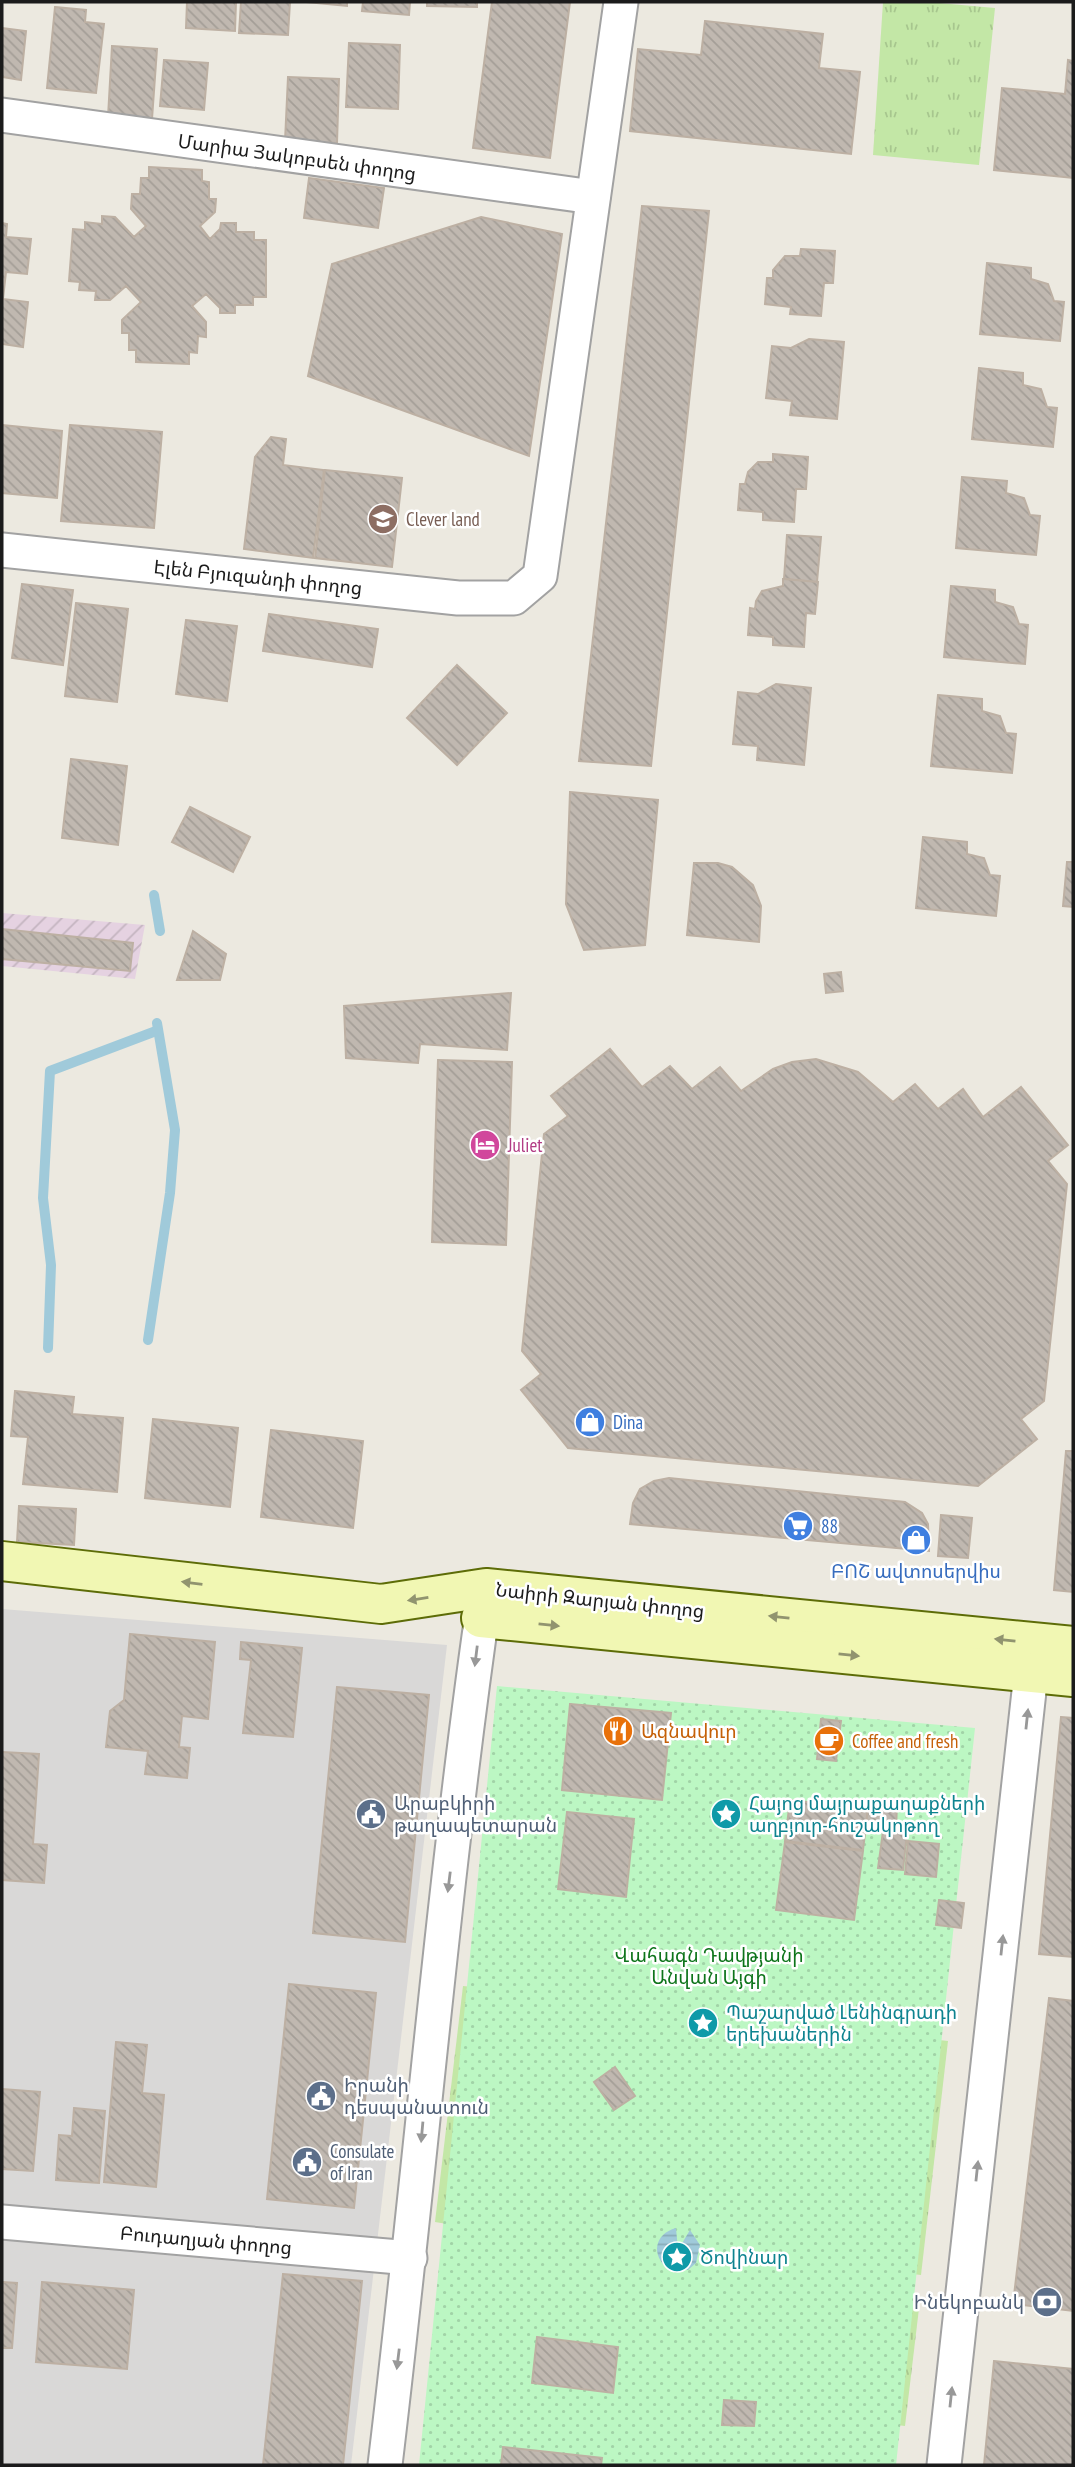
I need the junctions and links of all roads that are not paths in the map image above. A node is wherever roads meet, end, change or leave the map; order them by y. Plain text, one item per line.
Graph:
1 (621, 2) edge
2 (2, 116) edge
3 (593, 198) junction
4 (2, 550) edge
5 (2, 1561) edge
6 (484, 1603) junction
7 (1073, 1646) edge
8 (1031, 1673) junction
9 (1073, 1677) edge
10 (2, 2222) edge
11 (410, 2258) junction
12 (385, 2465) edge
13 (944, 2465) edge

1 - 3 street
2 - 3 street, Մարիա Յակոբսեն փողոց
3 - 4 street, Էլեն Բյուզանդի փողոց
6 -> 5 main road, Նաիրի Զարյան փողոց
7 -> 6 main road, Նաիրի Զարյան փողոց
6 -> 8 main road, Նաիրի Զարյան փողոց
6 -> 11 street
8 - 9 main road, Նաիրի Զարյան փողոց
13 -> 8 street
10 - 11 street, Բուդաղյան փողոց
11 -> 12 street

